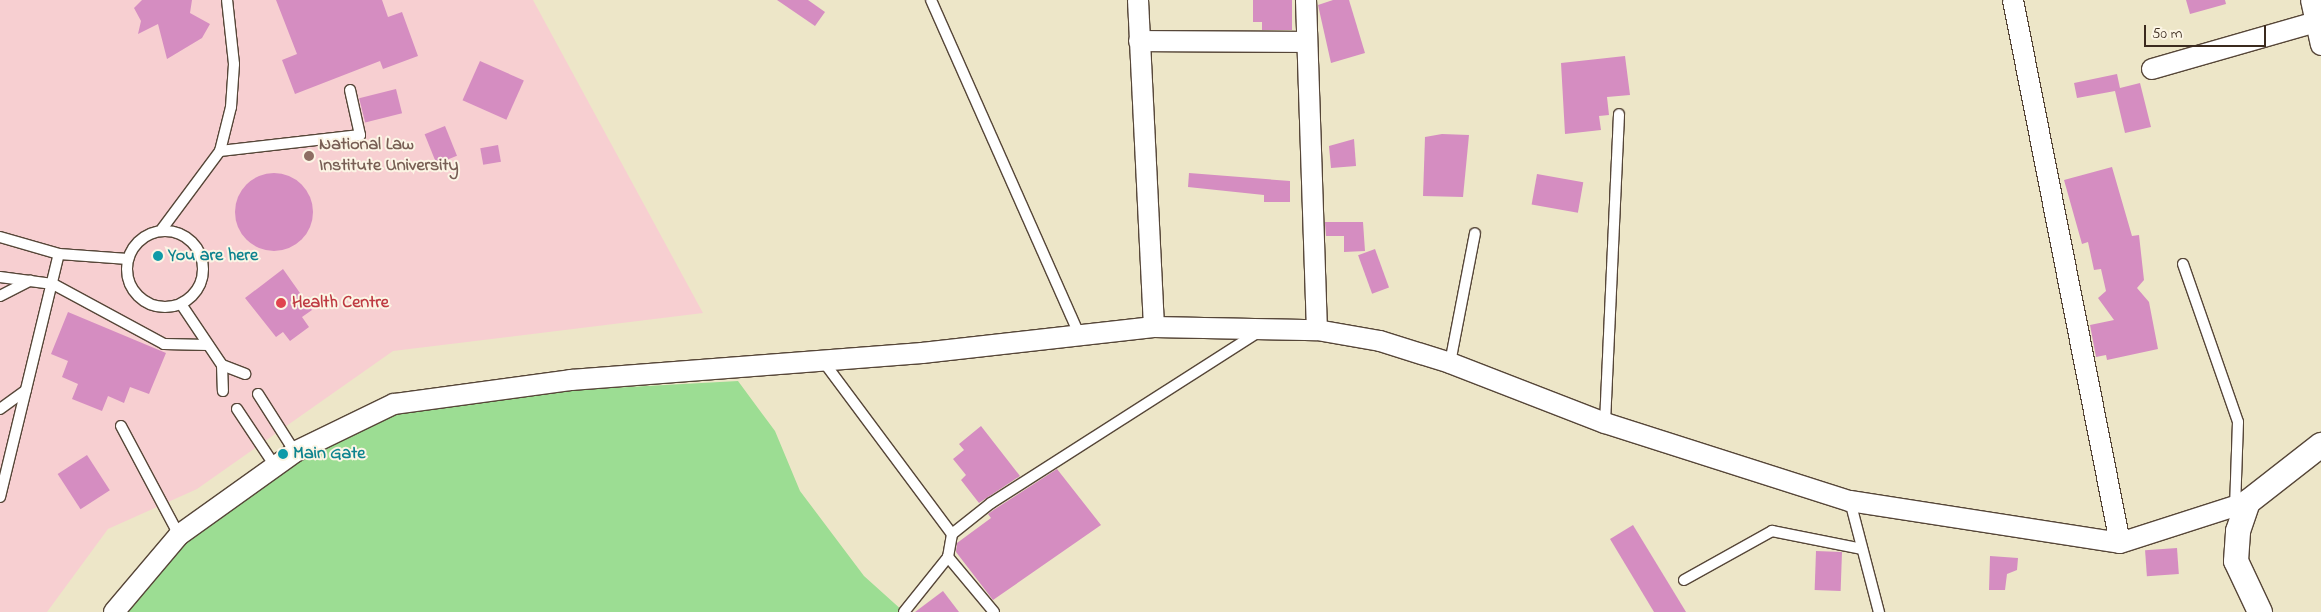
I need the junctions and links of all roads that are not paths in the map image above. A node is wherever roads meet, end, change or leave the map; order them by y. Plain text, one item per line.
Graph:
1 (227, 0) edge
2 (931, 0) edge
3 (1138, 0) edge
4 (1306, 0) edge
5 (2012, 0) edge
6 (2312, 0) edge
7 (2316, 22) junction
8 (1139, 41) junction
9 (1305, 42) junction
10 (2321, 45) edge
11 (2152, 69) dead end
12 (350, 90) dead end
13 (1619, 114) dead end
14 (220, 151) junction
15 (162, 229) junction
16 (1475, 233) dead end
17 (0, 237) edge
18 (59, 254) junction
19 (128, 259) junction
20 (2183, 264) dead end
21 (0, 277) edge
22 (30, 281) junction
23 (53, 284) junction
24 (0, 296) edge
25 (181, 304) junction
26 (1154, 327) junction
27 (1267, 329) junction
28 (1317, 330) junction
29 (1080, 336) junction
30 (208, 345) junction
31 (823, 361) junction
32 (1450, 363) junction
33 (222, 365) junction
34 (245, 374) dead end
35 (26, 390) junction
36 (223, 391) dead end
37 (258, 394) dead end
38 (0, 408) edge
39 (237, 409) dead end
40 (1605, 423) junction
41 (121, 426) dead end
42 (2321, 445) edge
43 (295, 452) junction
44 (275, 466) junction
45 (0, 497) edge
46 (1850, 501) junction
47 (2242, 505) junction
48 (952, 534) junction
49 (179, 535) junction
50 (2120, 543) junction
51 (1862, 549) junction
52 (948, 556) junction
53 (1684, 580) dead end
54 (114, 612) edge
55 (904, 612) edge
56 (994, 612) edge
57 (1878, 612) edge
58 (2260, 612) edge

1 - 14 lane
2 - 29 lane
3 - 8 street
4 - 9 street
5 - 50 street
6 - 7 street
7 - 10 street
7 - 11 street
8 - 9 street
8 - 26 street
9 - 28 street
12 - 14 lane
13 - 40 lane
14 - 15 lane
15 - 19 lane
15 - 25 lane
16 - 32 lane
17 - 18 lane
18 - 19 lane
18 - 23 lane
19 - 25 lane
20 - 47 lane
21 - 22 lane
22 - 23 lane
22 - 24 lane
23 - 30 lane
23 - 35 lane
25 - 30 lane
26 - 27 street
26 - 29 street
27 - 28 street
27 - 48 lane
28 - 32 street
29 - 31 street
30 - 33 lane
31 - 43 street
31 - 48 lane
32 - 40 street
33 - 34 lane
33 - 36 lane
35 - 38 lane
35 - 45 lane
37 - 43 lane
39 - 44 lane
40 - 46 street
41 - 49 lane
42 - 47 street
43 - 44 street
44 - 49 street
46 - 50 street
46 - 51 lane
47 - 50 street
47 - 58 street
48 - 52 lane
49 - 54 street
51 - 53 lane
51 - 57 lane
52 - 55 lane
52 - 56 lane

